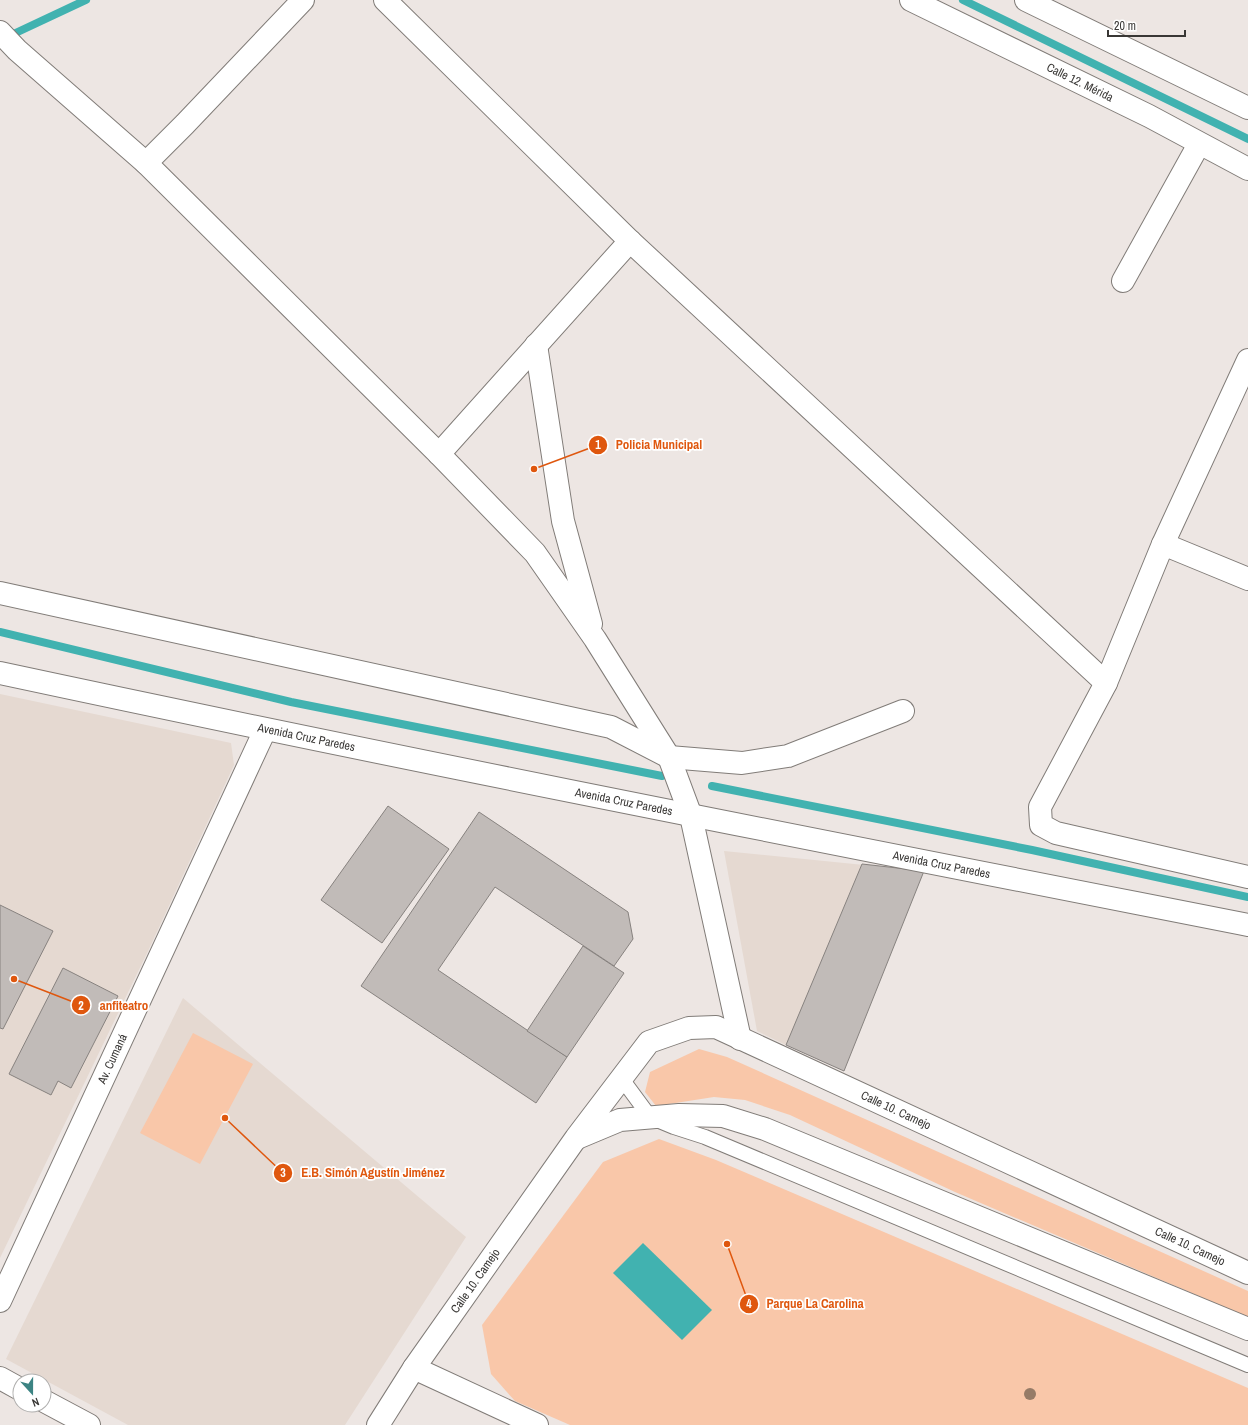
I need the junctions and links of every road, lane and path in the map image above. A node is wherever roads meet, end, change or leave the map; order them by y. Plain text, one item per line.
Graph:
1 (303, 0) edge
2 (385, 0) edge
3 (911, 0) edge
4 (1026, 0) edge
5 (0, 32) edge
6 (9, 54) edge
7 (1248, 108) edge
8 (1199, 144) junction
9 (146, 163) junction
10 (1248, 169) edge
11 (630, 241) junction
12 (1123, 281) dead end
13 (536, 346) junction
14 (1248, 360) edge
15 (439, 454) junction
16 (1163, 544) junction
17 (1248, 579) edge
18 (0, 593) edge
19 (595, 639) junction
20 (0, 673) edge
21 (1106, 683) junction
22 (903, 711) dead end
23 (265, 730) junction
24 (669, 757) junction
25 (691, 816) junction
26 (1248, 877) edge
27 (1248, 925) edge
28 (740, 1039) junction
29 (622, 1078) junction
30 (650, 1117) junction
31 (576, 1138) junction
32 (1248, 1272) edge
33 (0, 1301) edge
34 (1248, 1329) edge
35 (1248, 1365) edge
36 (414, 1368) junction
37 (0, 1378) edge
38 (12, 1385) edge
39 (52, 1405) edge
40 (89, 1425) edge
41 (378, 1425) edge
42 (537, 1425) edge

1 - 9 street
2 - 11 street
3 - 8 street, Calle 12. Mérida
4 - 7 street
5 - 6 street
6 - 9 street
8 - 10 street, Calle 12. Mérida
8 - 12 street
9 - 15 street
11 - 13 street
11 - 21 street
13 - 15 street
13 - 19 street
14 - 16 street
15 - 19 street
16 - 17 street
16 - 21 street
18 - 24 street
19 - 24 street
20 - 23 street, Avenida Cruz Paredes
21 - 26 street
22 - 24 street
23 - 25 street, Avenida Cruz Paredes
23 - 33 street, Av. Cumaná
24 - 25 street
25 - 27 street, Avenida Cruz Paredes
25 - 28 street
28 - 29 street, Calle 10. Camejo
28 - 32 street, Calle 10. Camejo
29 - 30 lane
29 - 31 street, Calle 10. Camejo
30 - 31 street
30 - 34 street
30 - 35 lane
31 - 36 street, Calle 10. Camejo
36 - 41 street, Calle 10. Camejo
36 - 42 street
37 - 38 street
39 - 40 street

